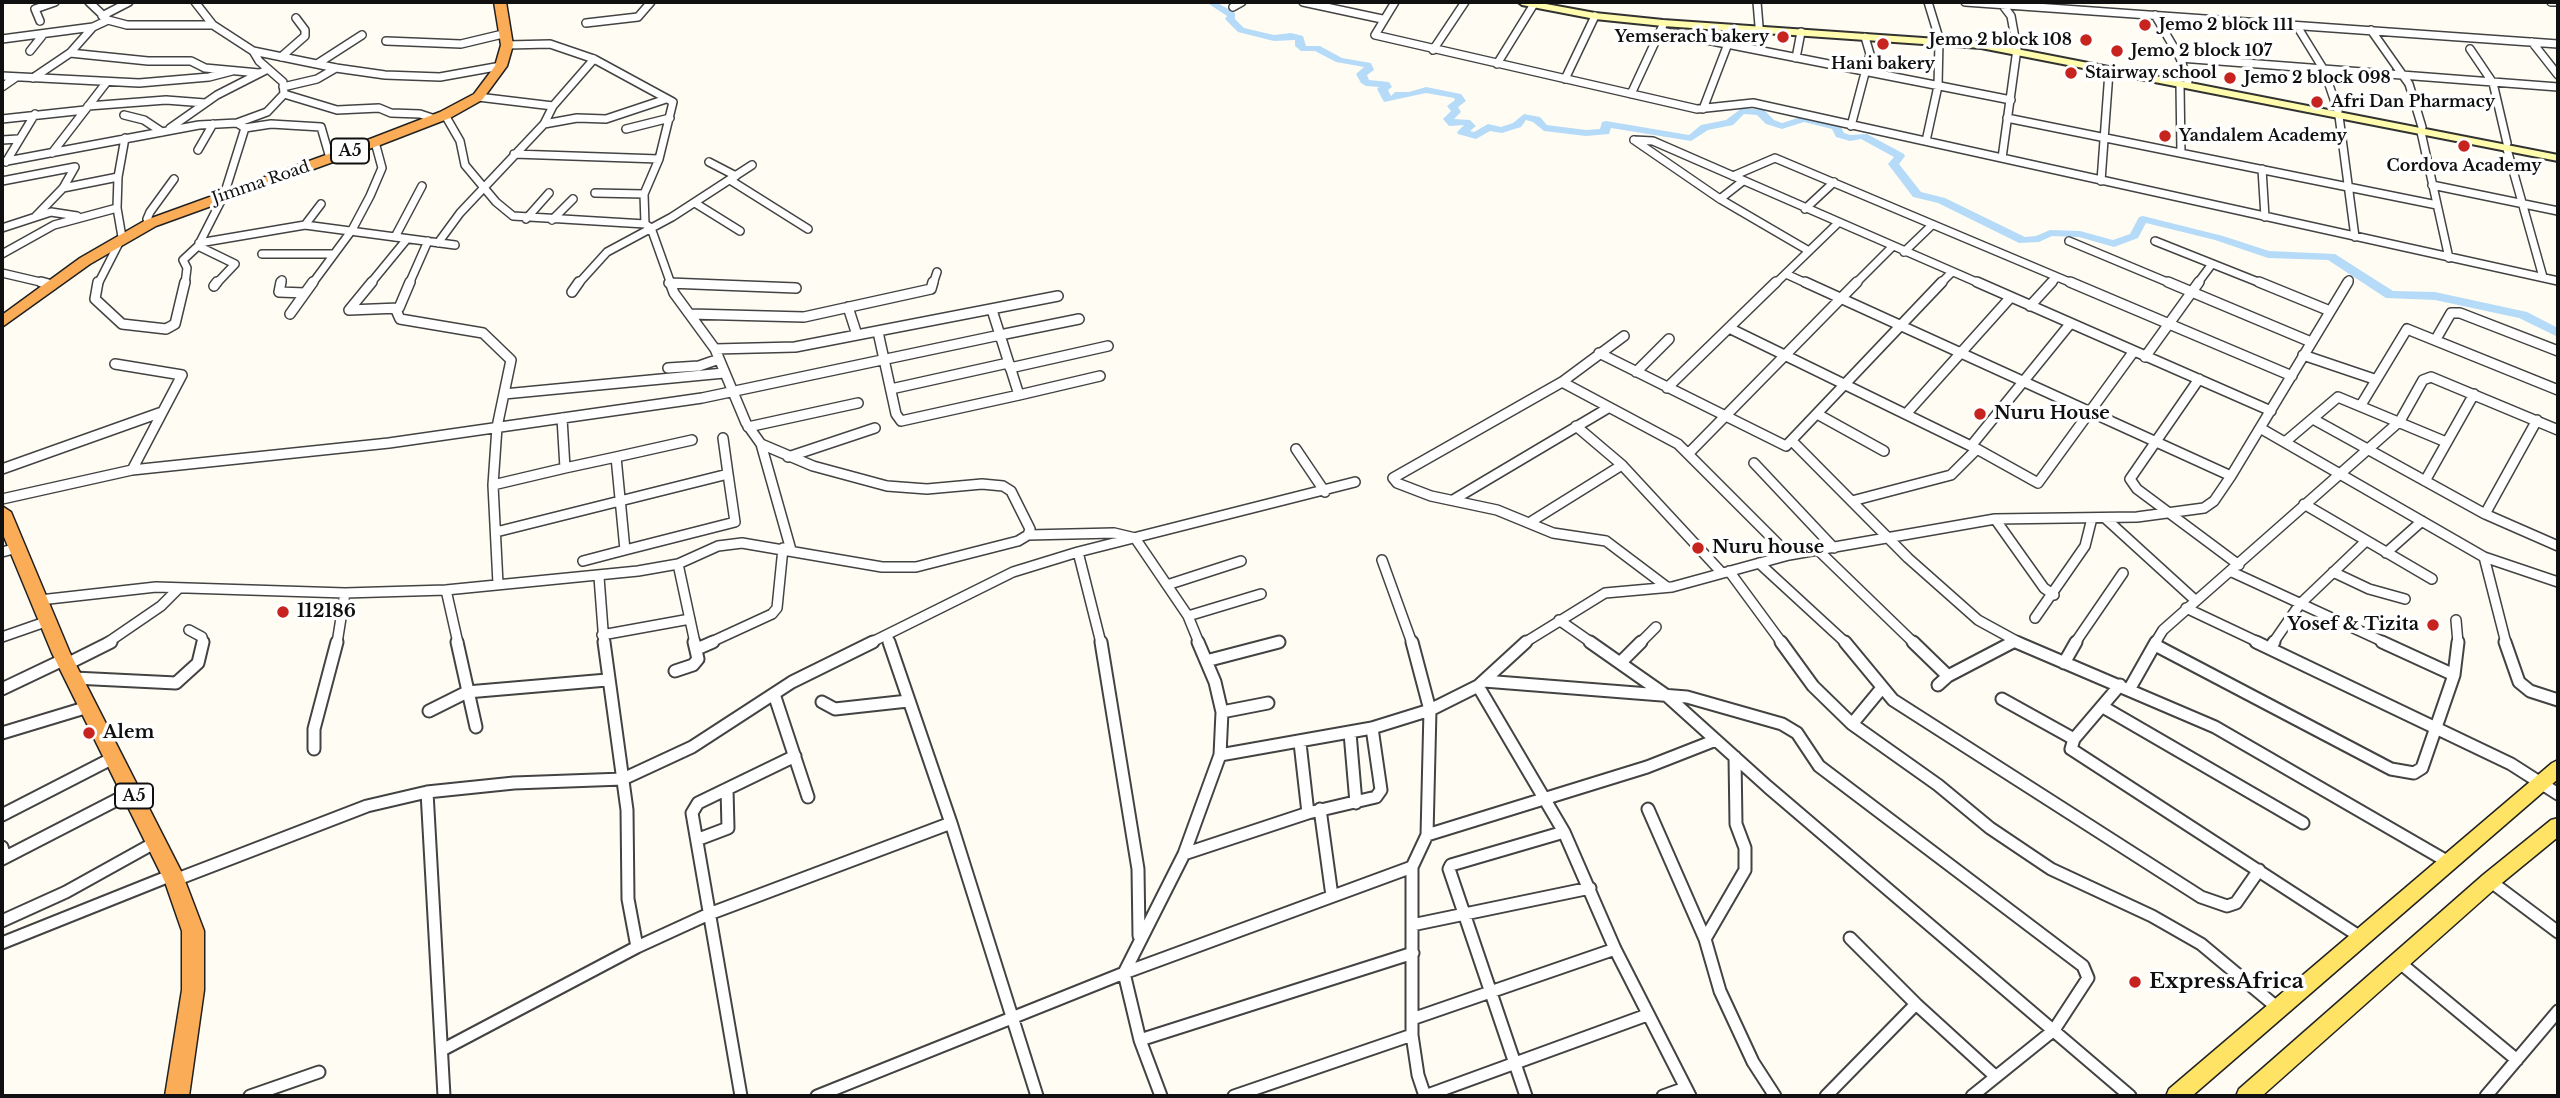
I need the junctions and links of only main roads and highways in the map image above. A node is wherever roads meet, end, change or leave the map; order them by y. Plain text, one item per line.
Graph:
1 (500, 2) edge
2 (2, 321) edge
3 (2, 512) edge
4 (10, 550) edge
5 (2558, 768) edge
6 (2551, 789) edge
7 (2558, 826) edge
8 (2184, 1094) edge
9 (177, 1096) edge
10 (2246, 1096) edge

1 - 2 highway, Jimma Road / A5
3 - 4 highway, A5
4 - 9 highway, A5
5 - 6 main road
6 - 8 main road
7 - 10 main road

